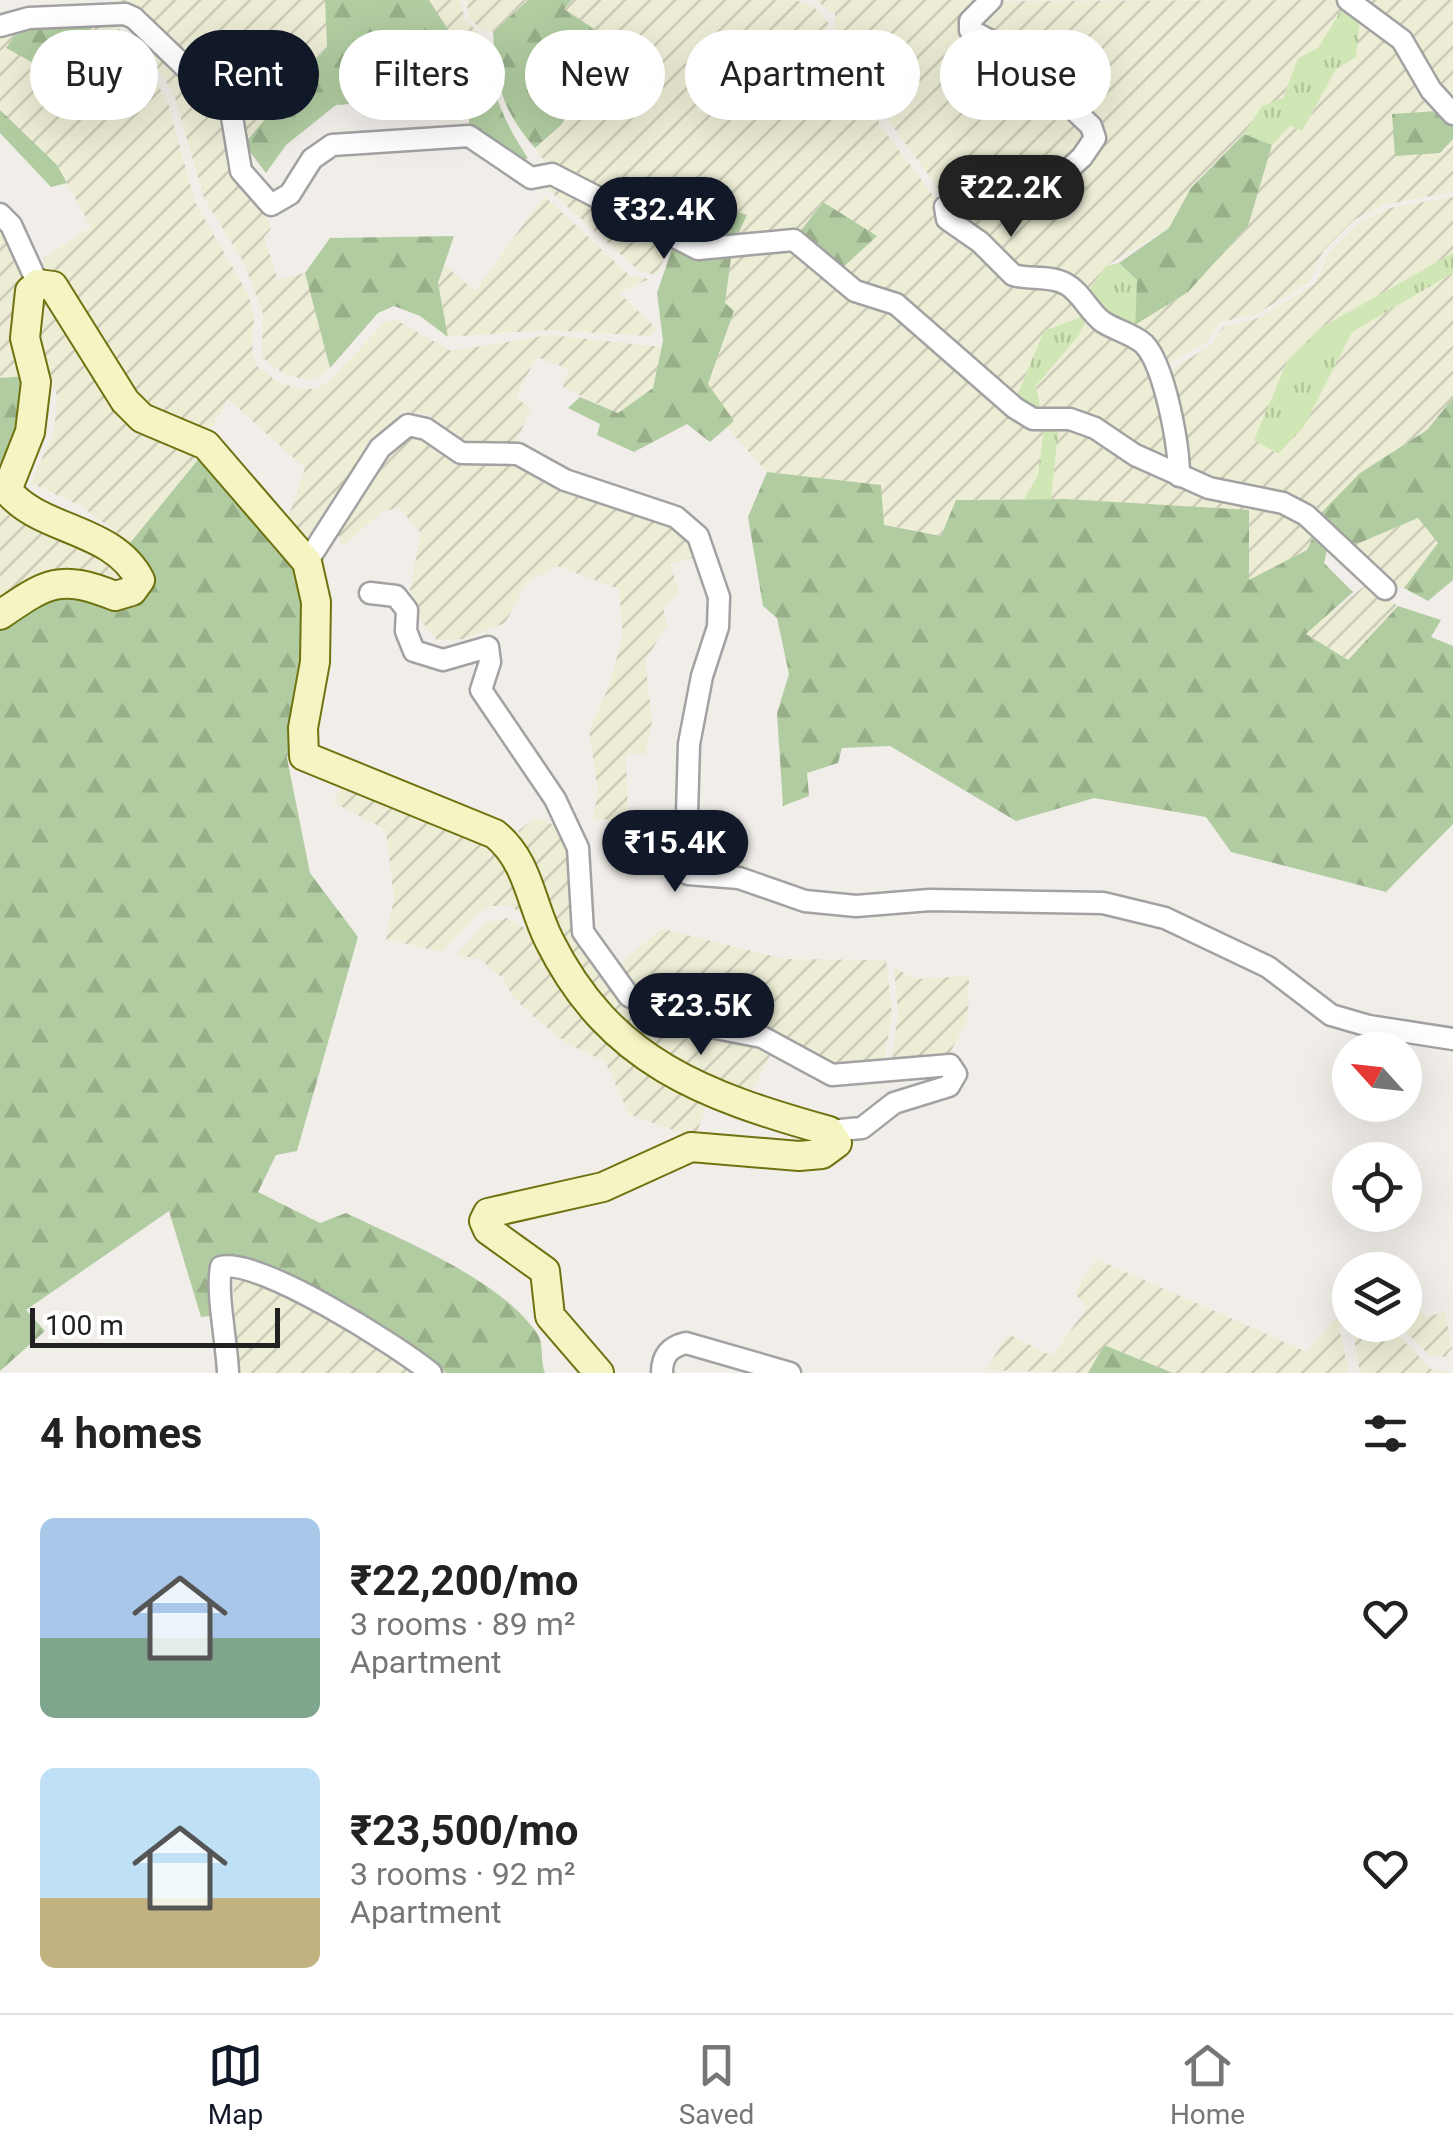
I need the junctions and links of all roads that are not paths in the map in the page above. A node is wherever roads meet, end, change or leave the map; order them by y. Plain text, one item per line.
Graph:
1 (991, 0) edge
2 (1348, 0) edge
3 (0, 26) edge
4 (1453, 114) edge
5 (0, 214) edge
6 (38, 284) junction
7 (1179, 476) junction
8 (307, 562) junction
9 (1385, 589) dead end
10 (370, 593) dead end
11 (0, 615) edge
12 (1453, 1040) edge
13 (829, 1131) junction
14 (228, 1373) edge
15 (431, 1373) edge
16 (599, 1373) edge
17 (662, 1373) edge
18 (790, 1373) edge

1 - 7 street
2 - 4 street
3 - 7 street
5 - 6 street
6 - 8 main road
6 - 11 main road
7 - 9 street
8 - 12 street
8 - 13 main road
10 - 13 street
13 - 16 main road
14 - 15 street
17 - 18 street

